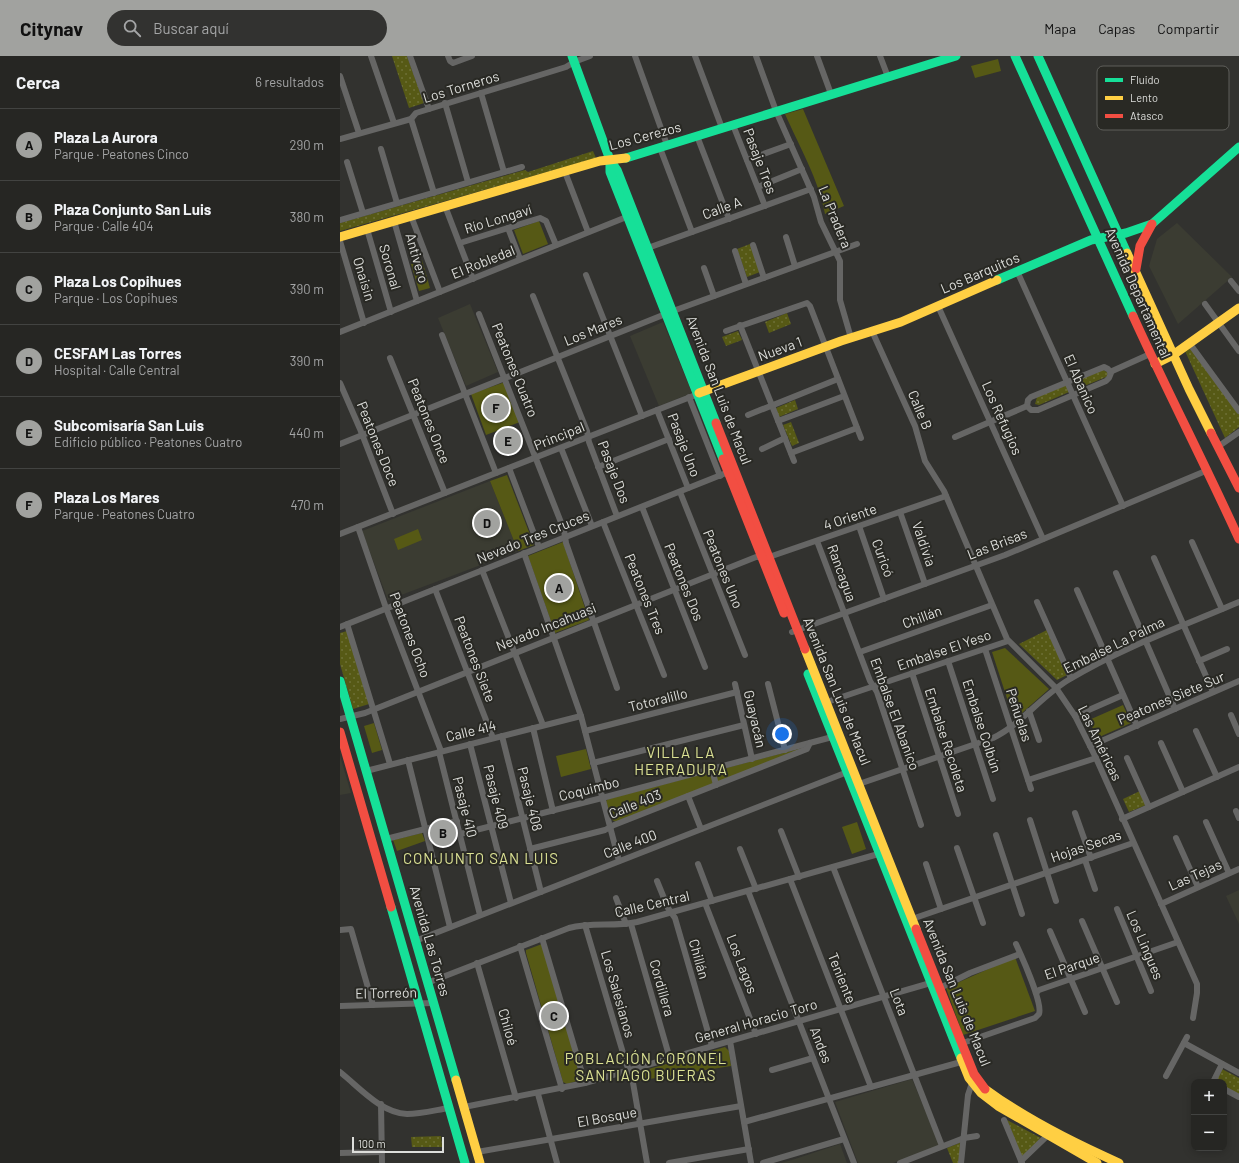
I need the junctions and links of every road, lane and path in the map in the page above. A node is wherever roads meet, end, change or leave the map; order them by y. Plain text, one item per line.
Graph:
1 (371, 56) edge
2 (410, 56) edge
3 (448, 56) edge
4 (472, 56) edge
5 (590, 56) edge
6 (635, 56) edge
7 (695, 56) edge
8 (756, 56) edge
9 (818, 56) edge
10 (880, 56) edge
11 (956, 56) edge
12 (1014, 56) edge
13 (1038, 56) edge
14 (942, 58) edge
15 (573, 59) edge
16 (340, 76) edge
17 (888, 77) junction
18 (481, 93) junction
19 (831, 94) junction
20 (445, 104) junction
21 (429, 109) junction
22 (776, 112) junction
23 (411, 118) junction
24 (394, 123) junction
25 (733, 125) junction
26 (722, 128) junction
27 (359, 133) junction
28 (697, 136) junction
29 (340, 139) edge
30 (791, 144) junction
31 (663, 146) junction
32 (1239, 147) edge
33 (382, 149) dead end
34 (610, 160) junction
35 (747, 160) junction
36 (347, 162) dead end
37 (522, 167) dead end
38 (802, 169) junction
39 (504, 172) junction
40 (564, 172) junction
41 (468, 182) junction
42 (758, 187) junction
43 (811, 189) junction
44 (434, 193) junction
45 (397, 203) junction
46 (445, 206) junction
47 (765, 206) junction
48 (363, 214) junction
49 (631, 215) junction
50 (411, 216) junction
51 (729, 219) junction
52 (340, 220) edge
53 (394, 221) junction
54 (1152, 224) junction
55 (508, 228) junction
56 (367, 229) junction
57 (588, 232) junction
58 (692, 232) junction
59 (1120, 234) junction
60 (340, 237) edge
61 (786, 237) dead end
62 (1098, 239) junction
63 (340, 241) edge
64 (460, 243) junction
65 (857, 244) dead end
66 (556, 245) junction
67 (753, 245) dead end
68 (645, 249) junction
69 (735, 251) dead end
70 (836, 252) junction
71 (520, 260) junction
72 (795, 266) junction
73 (704, 268) dead end
74 (1136, 270) junction
75 (1017, 272) junction
76 (586, 275) dead end
77 (473, 278) junction
78 (764, 278) junction
79 (1232, 280) dead end
80 (746, 284) junction
81 (1239, 291) edge
82 (440, 292) junction
83 (533, 296) dead end
84 (714, 296) junction
85 (418, 301) junction
86 (1205, 304) dead end
87 (938, 306) junction
88 (1239, 308) edge
89 (391, 312) junction
90 (670, 312) junction
91 (480, 314) dead end
92 (364, 323) junction
93 (1218, 323) junction
94 (740, 325) junction
95 (726, 331) dead end
96 (872, 331) junction
97 (340, 332) edge
98 (442, 335) dead end
99 (611, 336) junction
100 (851, 338) junction
101 (1190, 344) junction
102 (826, 347) junction
103 (1239, 351) edge
104 (1150, 354) junction
105 (1174, 355) junction
106 (558, 357) junction
107 (390, 358) dead end
108 (1154, 364) junction
109 (758, 372) junction
110 (1110, 372) junction
111 (506, 378) junction
112 (838, 379) junction
113 (1067, 382) junction
114 (340, 383) edge
115 (466, 394) junction
116 (697, 394) junction
117 (1073, 395) junction
118 (844, 396) junction
119 (772, 406) junction
120 (1027, 406) junction
121 (657, 410) junction
122 (1239, 411) edge
123 (414, 415) junction
124 (748, 415) dead end
125 (642, 416) junction
126 (778, 421) junction
127 (990, 422) junction
128 (857, 428) junction
129 (1239, 432) edge
130 (362, 436) junction
131 (588, 437) junction
132 (954, 437) dead end
133 (785, 438) junction
134 (861, 438) dead end
135 (669, 439) junction
136 (340, 444) edge
137 (1219, 446) junction
138 (561, 448) junction
139 (762, 449) dead end
140 (790, 453) junction
141 (537, 457) junction
142 (794, 461) dead end
143 (598, 467) junction
144 (509, 468) junction
145 (1208, 470) junction
146 (496, 473) junction
147 (728, 473) junction
148 (688, 488) junction
149 (1239, 488) edge
150 (680, 492) junction
151 (445, 493) junction
152 (946, 496) junction
153 (1123, 506) junction
154 (642, 507) junction
155 (900, 512) junction
156 (393, 514) junction
157 (617, 516) junction
158 (603, 522) junction
159 (592, 526) junction
160 (859, 526) junction
161 (358, 527) junction
162 (340, 534) edge
163 (565, 537) junction
164 (1043, 539) junction
165 (1239, 539) edge
166 (817, 541) junction
167 (1192, 542) dead end
168 (540, 547) junction
169 (524, 553) junction
170 (765, 557) junction
171 (1154, 558) dead end
172 (976, 566) junction
173 (482, 570) junction
174 (1116, 573) dead end
175 (713, 574) junction
176 (926, 584) junction
177 (435, 589) junction
178 (674, 590) junction
179 (1077, 590) dead end
180 (884, 599) junction
181 (1037, 602) dead end
182 (1239, 602) edge
183 (636, 605) junction
184 (992, 605) junction
185 (386, 608) junction
186 (1222, 609) junction
187 (844, 613) junction
188 (594, 622) junction
189 (348, 624) junction
190 (1184, 626) junction
191 (340, 627) edge
192 (794, 631) junction
193 (554, 637) junction
194 (1008, 641) junction
195 (1146, 642) junction
196 (985, 649) junction
197 (1227, 649) dead end
198 (860, 652) junction
199 (515, 653) junction
200 (745, 655) dead end
201 (1107, 658) junction
202 (948, 661) junction
203 (1199, 661) junction
204 (705, 667) dead end
205 (467, 672) junction
206 (912, 674) junction
207 (664, 675) dead end
208 (1071, 678) junction
209 (340, 681) edge
210 (1239, 681) edge
211 (735, 684) dead end
212 (768, 684) dead end
213 (873, 686) junction
214 (617, 688) dead end
215 (1056, 688) junction
216 (419, 691) junction
217 (737, 692) junction
218 (1213, 692) junction
219 (1123, 695) junction
220 (823, 704) junction
221 (1175, 709) junction
222 (373, 710) junction
223 (1029, 711) junction
224 (1230, 715) dead end
225 (581, 716) junction
226 (1075, 716) junction
227 (351, 717) junction
228 (340, 719) edge
229 (543, 725) junction
230 (744, 725) junction
231 (1136, 726) junction
232 (533, 728) junction
233 (1011, 728) junction
234 (1196, 730) dead end
235 (585, 731) junction
236 (340, 732) edge
237 (1239, 734) edge
238 (502, 736) junction
239 (836, 736) junction
240 (493, 738) junction
241 (1039, 740) dead end
242 (1160, 743) dead end
243 (470, 744) junction
244 (810, 744) junction
245 (976, 744) junction
246 (1090, 746) junction
247 (785, 750) junction
248 (440, 752) junction
249 (939, 757) junction
250 (1096, 758) junction
251 (1127, 758) dead end
252 (752, 759) junction
253 (408, 760) junction
254 (593, 763) junction
255 (390, 764) junction
256 (1239, 767) edge
257 (712, 769) junction
258 (903, 769) junction
259 (366, 770) junction
260 (850, 771) junction
261 (1217, 777) junction
262 (1028, 780) junction
263 (370, 783) junction
264 (716, 785) junction
265 (856, 785) junction
266 (356, 787) junction
267 (1031, 789) dead end
268 (1183, 792) junction
269 (688, 796) junction
270 (602, 798) junction
271 (994, 799) dead end
272 (1149, 807) junction
273 (554, 811) junction
274 (1236, 811) dead end
275 (1074, 813) dead end
276 (958, 814) dead end
277 (523, 818) junction
278 (1239, 818) edge
279 (1122, 819) junction
280 (1030, 820) dead end
281 (457, 821) junction
282 (1206, 822) dead end
283 (922, 825) dead end
284 (491, 826) junction
285 (610, 828) junction
286 (425, 829) junction
287 (701, 829) junction
288 (781, 832) dead end
289 (460, 834) junction
290 (996, 835) dead end
291 (1176, 838) dead end
292 (386, 839) junction
293 (1133, 843) junction
294 (957, 848) dead end
295 (530, 849) junction
296 (740, 849) dead end
297 (883, 853) junction
298 (1088, 859) junction
299 (619, 861) junction
300 (698, 864) dead end
301 (926, 864) dead end
302 (833, 867) junction
303 (1239, 869) edge
304 (1047, 873) junction
305 (1229, 873) junction
306 (799, 877) junction
307 (790, 879) junction
308 (657, 881) dead end
309 (1012, 884) junction
310 (1198, 887) junction
311 (756, 889) junction
312 (1095, 889) dead end
313 (748, 891) junction
314 (541, 892) junction
315 (616, 898) dead end
316 (974, 898) junction
317 (712, 901) junction
318 (1056, 901) dead end
319 (511, 903) junction
320 (705, 903) junction
321 (1160, 904) junction
322 (941, 909) junction
323 (1117, 909) dead end
324 (671, 913) junction
325 (1022, 914) dead end
326 (480, 915) junction
327 (909, 920) junction
328 (1082, 921) dead end
329 (983, 923) dead end
330 (629, 924) junction
331 (585, 925) junction
332 (450, 927) junction
333 (340, 930) edge
334 (1050, 931) dead end
335 (542, 938) junction
336 (415, 940) junction
337 (1178, 942) junction
338 (1016, 944) dead end
339 (520, 946) junction
340 (1020, 954) junction
341 (1137, 956) junction
342 (477, 963) junction
343 (1102, 968) junction
344 (1070, 979) junction
345 (428, 983) junction
346 (936, 984) junction
347 (1151, 990) dead end
348 (1036, 993) junction
349 (884, 997) junction
350 (1117, 1002) dead end
351 (433, 1003) junction
352 (420, 1004) junction
353 (373, 1005) junction
354 (340, 1006) edge
355 (842, 1009) junction
356 (1085, 1012) dead end
357 (1192, 1018) dead end
358 (798, 1021) junction
359 (756, 1034) junction
360 (730, 1041) junction
361 (958, 1044) junction
362 (712, 1046) junction
363 (670, 1058) junction
364 (813, 1058) junction
365 (961, 1062) junction
366 (1222, 1064) junction
367 (630, 1070) junction
368 (772, 1070) dead end
369 (340, 1072) edge
370 (1239, 1073) edge
371 (914, 1074) junction
372 (1166, 1076) dead end
373 (1214, 1079) edge
374 (585, 1083) junction
375 (972, 1083) junction
376 (871, 1087) junction
377 (562, 1089) junction
378 (1227, 1091) edge
379 (538, 1094) junction
380 (1239, 1097) edge
381 (516, 1098) junction
382 (829, 1098) junction
383 (381, 1104) junction
384 (464, 1105) junction
385 (741, 1106) junction
386 (449, 1108) junction
387 (1004, 1120) dead end
388 (744, 1122) junction
389 (640, 1124) junction
390 (1048, 1135) junction
391 (977, 1136) dead end
392 (964, 1138) junction
393 (551, 1139) junction
394 (844, 1139) junction
395 (942, 1146) junction
396 (749, 1149) junction
397 (382, 1152) junction
398 (477, 1152) junction
399 (340, 1153) edge
400 (916, 1157) junction
401 (1021, 1162) edge
402 (382, 1163) edge
403 (465, 1163) edge
404 (480, 1163) edge
405 (557, 1163) edge
406 (647, 1163) edge
407 (669, 1163) edge
408 (752, 1163) edge
409 (763, 1163) edge
410 (854, 1163) edge
411 (900, 1163) edge
412 (919, 1163) edge
413 (961, 1163) edge
414 (1097, 1163) edge
415 (1119, 1163) edge

1 - 24 street
2 - 21 street
3 - 4 street
5 - 15 street, Los Torneros
6 - 31 street
7 - 26 street
8 - 22 street, La Pradera
9 - 19 street
10 - 17 street
11 - 14 street, Los Cerezos
12 - 62 street, Avenida Departamental
13 - 59 street, Avenida Departamental
14 - 17 street, Los Cerezos
15 - 18 street, Los Torneros
15 - 34 street, Avenida San Luis de Macul
16 - 27 street
17 - 19 street, Los Cerezos
18 - 20 street, Los Torneros
18 - 39 street
19 - 22 street, Los Cerezos
20 - 21 street, Los Torneros
20 - 41 street
21 - 23 street, Los Torneros
22 - 25 street, Los Cerezos
22 - 30 street, La Pradera
23 - 24 street, Los Torneros
23 - 44 street
24 - 27 street, Los Torneros
25 - 26 street, Los Cerezos
25 - 35 street, Pasaje Tres
26 - 28 street, Los Cerezos
27 - 29 street, Los Torneros
28 - 31 street, Los Cerezos
28 - 51 street
30 - 35 street
30 - 38 street, La Pradera
31 - 34 street, Los Cerezos
31 - 58 street
32 - 54 street
33 - 45 street
34 - 40 street, Los Cerezos
34 - 49 street, Avenida San Luis de Macul
35 - 42 street, Pasaje Tres
36 - 48 street
37 - 39 street
38 - 42 street
38 - 43 street, La Pradera
39 - 41 street
40 - 46 street, Los Cerezos
40 - 57 street
41 - 44 street
42 - 47 street, Pasaje Tres
43 - 47 street, Calle A
43 - 70 street, La Pradera
44 - 45 street
45 - 48 street
46 - 50 street, Los Cerezos
46 - 64 street
47 - 51 street, Calle A
48 - 52 street
49 - 57 street, El Robledal
49 - 68 street, Avenida San Luis de Macul
50 - 53 street, Los Cerezos
50 - 82 street
51 - 58 street, Calle A
53 - 56 street, Los Cerezos
53 - 85 street, Antivero
54 - 59 street, Los Barquitos
54 - 74 street
55 - 64 street, Río Longaví
55 - 66 street, Río Longaví
55 - 71 street
56 - 60 street, Los Cerezos
56 - 89 street, Soronal
57 - 66 street, El Robledal
58 - 68 street, Calle A
59 - 62 street, Los Barquitos
59 - 74 street, Avenida Departamental
61 - 72 street
62 - 75 street, Los Barquitos
62 - 104 street, Avenida Departamental
63 - 92 street, Onaisin
64 - 77 street
65 - 70 street, Los Mares
66 - 71 street, El Robledal
67 - 78 street
68 - 90 street, Avenida San Luis de Macul
69 - 80 street
70 - 72 street, Los Mares
70 - 100 street, La Pradera
71 - 77 street, El Robledal
72 - 78 street, Los Mares
73 - 84 street
74 - 105 street, Avenida Departamental
75 - 87 street, Los Barquitos
75 - 113 street, El Abanico
76 - 99 street
77 - 82 street, El Robledal
78 - 80 street, Los Mares
79 - 81 street
80 - 84 street, Los Mares
82 - 85 street, El Robledal
83 - 106 street, Pasaje Dos
84 - 90 street, Los Mares
85 - 89 street, El Robledal
86 - 93 street
87 - 96 street, Los Barquitos
87 - 127 street, Los Refugios
88 - 93 street
89 - 92 street, El Robledal
90 - 99 street, Los Mares
90 - 116 street, Avenida San Luis de Macul
91 - 111 street, Peatones Cuatro
92 - 97 street, El Robledal
93 - 101 street
93 - 103 street
94 - 95 street
94 - 102 street
94 - 109 street
96 - 100 street, Nueva 1
96 - 152 street, Calle B
98 - 115 street
99 - 106 street, Los Mares
99 - 125 street
100 - 102 street, Nueva 1
101 - 105 street
101 - 122 street
102 - 109 street, Nueva 1
102 - 112 street
104 - 108 street, Avenida Departamental
104 - 110 street
105 - 108 street
105 - 137 street, Avenida Departamental
106 - 111 street, Los Mares
106 - 131 street, Pasaje Dos
107 - 123 street, Peatones Once
108 - 145 street, Avenida Departamental
109 - 116 street, Nueva 1
109 - 119 street
110 - 113 street
110 - 117 street
111 - 115 street, Los Mares
111 - 141 street, Peatones Cuatro
112 - 118 street
112 - 119 street
113 - 117 street, El Abanico
113 - 120 street
114 - 130 street, Peatones Doce
115 - 123 street, Los Mares
115 - 146 street
116 - 121 street, Principal
116 - 147 street, Avenida San Luis de Macul
117 - 120 street
117 - 153 street, El Abanico
118 - 126 street
118 - 128 street
119 - 124 street
119 - 126 street
120 - 127 street
121 - 125 street, Principal
121 - 135 street, Pasaje Uno
123 - 130 street, Los Mares
123 - 151 street, Peatones Once
125 - 131 street, Principal
126 - 133 street
127 - 132 street
127 - 164 street, Los Refugios
128 - 134 street
128 - 140 street
129 - 137 street
130 - 136 street, Los Mares
130 - 156 street, Peatones Doce
131 - 138 street, Principal
131 - 143 street, Pasaje Dos
133 - 139 street
133 - 140 street
135 - 143 street
135 - 148 street, Pasaje Uno
137 - 149 street, Avenida Departamental
138 - 141 street, Principal
138 - 159 street
140 - 142 street
141 - 144 street, Principal
141 - 163 street, Peatones Cuatro
143 - 157 street, Pasaje Dos
144 - 146 street, Principal
144 - 168 street
145 - 153 street, Las Brisas
145 - 165 street, Avenida Departamental
146 - 151 street, Principal
147 - 148 street, Nevado Tres Cruces
147 - 170 street, Avenida San Luis de Macul
148 - 150 street, Nevado Tres Cruces
150 - 154 street, Nevado Tres Cruces
150 - 175 street, Peatones Uno
151 - 156 street, Principal
152 - 155 street, 4 Oriente
152 - 172 street, Las Américas
153 - 164 street, Las Brisas
154 - 157 street, Nevado Tres Cruces
154 - 178 street, Peatones Dos
155 - 160 street, 4 Oriente
155 - 176 street, Valdivia
156 - 161 street, Principal
157 - 158 street, Nevado Tres Cruces
158 - 159 street, Nevado Tres Cruces
158 - 183 street, Peatones Tres
159 - 163 street, Nevado Tres Cruces
160 - 166 street, 4 Oriente
160 - 180 street, Curicó
161 - 162 street, Principal
161 - 185 street, Peatones Ocho
163 - 168 street, Nevado Tres Cruces
163 - 188 street
164 - 172 street, Las Brisas
166 - 170 street, 4 Oriente
166 - 187 street, Rancagua
167 - 186 street
168 - 169 street, Nevado Tres Cruces
169 - 173 street, Nevado Tres Cruces
169 - 193 street
170 - 175 street, Nevado Incahuasi
170 - 192 street, Avenida San Luis de Macul
171 - 190 street
172 - 176 street, Las Brisas
172 - 184 street, Las Américas
173 - 177 street, Nevado Tres Cruces
173 - 199 street
174 - 195 street
175 - 178 street, Nevado Incahuasi
175 - 200 street, Peatones Uno
176 - 180 street, Las Brisas
177 - 185 street, Nevado Tres Cruces
177 - 205 street, Peatones Siete
178 - 183 street, Nevado Incahuasi
178 - 204 street, Peatones Dos
179 - 201 street
180 - 187 street, Las Brisas
181 - 208 street
182 - 186 street, Embalse La Palma
183 - 188 street, Nevado Incahuasi
183 - 207 street, Peatones Tres
184 - 194 street, Las Américas
184 - 198 street, Chillán
185 - 189 street, Nevado Tres Cruces
185 - 216 street, Peatones Ocho
186 - 190 street, Embalse La Palma
187 - 192 street, Las Brisas
187 - 198 street, Embalse El Abanico
188 - 193 street, Nevado Incahuasi
188 - 214 street
189 - 191 street, Nevado Tres Cruces
189 - 222 street
190 - 195 street, Embalse La Palma
190 - 203 street
192 - 220 street, Avenida San Luis de Macul
193 - 199 street, Nevado Incahuasi
193 - 225 street
194 - 196 street, Embalse El Yeso
194 - 215 street, Las Américas
195 - 201 street, Embalse La Palma
195 - 221 street
196 - 202 street, Embalse El Yeso
196 - 233 street, Peñuelas
197 - 203 street
198 - 213 street, Embalse El Abanico
199 - 205 street, Nevado Incahuasi
199 - 229 street
201 - 208 street, Embalse La Palma
201 - 219 street
202 - 206 street, Embalse El Yeso
202 - 245 street, Embalse Colbún
203 - 218 street
205 - 216 street, Nevado Incahuasi
205 - 240 street, Peatones Siete
206 - 213 street, Embalse El Yeso
206 - 249 street, Embalse Recoleta
208 - 215 street, Embalse La Palma
209 - 227 street, Avenida Las Torres
210 - 218 street, Peatones Siete Sur
211 - 217 street, Guayacán
212 - 247 street
213 - 220 street, Embalse El Yeso
213 - 258 street, Embalse El Abanico
215 - 223 street, Embalse La Palma
215 - 226 street, Las Américas
216 - 222 street, Nevado Incahuasi
216 - 248 street, Peatones Ocho
217 - 230 street, Guayacán
217 - 235 street, Totoralillo
218 - 221 street, Peatones Siete Sur
219 - 226 street
219 - 231 street
220 - 239 street, Avenida San Luis de Macul
221 - 231 street, Peatones Siete Sur
222 - 227 street, Nevado Incahuasi
222 - 255 street
223 - 233 street, Embalse La Palma
223 - 241 street
224 - 237 street
225 - 229 street, Calle 414
225 - 235 street
226 - 246 street, Las Américas
227 - 228 street, Nevado Incahuasi
227 - 259 street, Avenida Las Torres
229 - 232 street, Calle 414
230 - 252 street, Guayacán
230 - 254 street
231 - 246 street, Peatones Siete Sur
232 - 238 street, Calle 414
232 - 273 street
233 - 245 street, Embalse La Palma
233 - 262 street, Peñuelas
234 - 261 street
235 - 254 street
236 - 266 street, Avenida Las Torres
238 - 240 street, Calle 414
238 - 277 street, Pasaje 408
239 - 244 street, Coquimbo
239 - 260 street, Avenida San Luis de Macul
240 - 243 street, Calle 414
242 - 268 street
243 - 248 street, Calle 414
243 - 284 street, Pasaje 409
244 - 247 street, Coquimbo
244 - 264 street, Calle 403
245 - 249 street, Embalse La Palma
245 - 271 street, Embalse Colbún
246 - 250 street, Las Américas
247 - 252 street, Coquimbo
248 - 253 street, Calle 414
248 - 281 street, Pasaje 410
249 - 258 street, Embalse La Palma
249 - 276 street, Embalse Recoleta
250 - 262 street
250 - 279 street, Las Américas
251 - 272 street
252 - 257 street, Coquimbo
253 - 255 street, Calle 414
253 - 286 street
254 - 270 street
255 - 259 street, Calle 414
256 - 261 street
257 - 264 street
257 - 270 street, Coquimbo
258 - 265 street, Embalse La Palma
258 - 283 street, Embalse El Abanico
259 - 263 street, Avenida Las Torres
260 - 265 street, Avenida San Luis de Macul
260 - 287 street, Calle 400
261 - 268 street
262 - 267 street, Peñuelas
263 - 266 street
263 - 292 street, Avenida Las Torres
264 - 269 street, Calle 403
265 - 297 street, Avenida San Luis de Macul
266 - 352 street, Avenida Las Torres
268 - 272 street
269 - 285 street, Calle 403
269 - 287 street
270 - 273 street, Coquimbo
270 - 285 street
272 - 279 street
273 - 277 street, Coquimbo
274 - 278 street
275 - 298 street
277 - 284 street, Coquimbo
277 - 295 street, Pasaje 408
279 - 293 street, Las Américas
280 - 304 street, Hojas Secas
281 - 286 street
281 - 289 street, Pasaje 410
282 - 305 street
284 - 289 street, Coquimbo
284 - 319 street, Pasaje 409
285 - 295 street, Calle 403
285 - 299 street
286 - 292 street
286 - 332 street
287 - 299 street, Calle 400
288 - 306 street
289 - 326 street, Pasaje 410
290 - 309 street
291 - 310 street
292 - 336 street, Avenida Las Torres
293 - 298 street, Hojas Secas
293 - 321 street, Las Américas
294 - 316 street
295 - 314 street, Pasaje 408
296 - 311 street
297 - 302 street, Calle Central
297 - 327 street, Avenida San Luis de Macul
298 - 304 street, Hojas Secas
298 - 312 street
299 - 314 street, Calle 400
300 - 317 street
301 - 322 street
302 - 306 street, Calle Central
302 - 349 street, Lota
303 - 305 street, Las Tejas
304 - 309 street, Hojas Secas
304 - 318 street, Hojas Secas
305 - 310 street, Las Tejas
306 - 307 street, Calle Central
307 - 311 street, Calle Central
307 - 355 street, Teniente
308 - 324 street, Chillán
309 - 316 street, Hojas Secas
309 - 325 street
310 - 321 street, Las Tejas
311 - 313 street, Calle Central
313 - 317 street, Calle Central
313 - 358 street, Andes
314 - 319 street, Calle 400
315 - 330 street, Cordillera
316 - 322 street, Hojas Secas
316 - 329 street
317 - 320 street, Calle Central
319 - 326 street, Calle 400
320 - 324 street, Calle Central
320 - 359 street, Los Lagos
321 - 337 street, Las Américas
322 - 327 street, Hojas Secas
323 - 341 street, Los Lingues
324 - 330 street, Calle Central
324 - 362 street, Chillán
326 - 332 street, Calle 400
327 - 346 street, Avenida San Luis de Macul
328 - 343 street
330 - 331 street, Calle Central
330 - 363 street, Cordillera
331 - 335 street, Calle Central
331 - 367 street, Los Salesianos
332 - 336 street, Calle 400
333 - 353 street
334 - 344 street
335 - 339 street, Calle Central
335 - 374 street
336 - 345 street, Avenida Las Torres
337 - 341 street, El Parque
337 - 357 street, Las Américas
338 - 340 street
339 - 342 street, Calle Central
339 - 377 street
340 - 346 street, General Horacio Toro
340 - 348 street
341 - 343 street, El Parque
341 - 347 street, Los Lingues
342 - 345 street, Calle Central
342 - 381 street, Chiloé
343 - 344 street, El Parque
343 - 350 street
344 - 348 street, El Parque
344 - 356 street
345 - 351 street, Avenida Las Torres
346 - 349 street, General Horacio Toro
346 - 361 street, Avenida San Luis de Macul
348 - 361 street, El Parque
349 - 355 street, General Horacio Toro
349 - 371 street, Lota
351 - 352 street, El Torreón
351 - 384 street, Avenida Las Torres
352 - 353 street, El Torreón
352 - 386 street, Avenida Las Torres
353 - 354 street, El Torreón
355 - 358 street, General Horacio Toro
355 - 376 street, Teniente
358 - 359 street, General Horacio Toro
358 - 364 street, Andes
359 - 360 street, General Horacio Toro
360 - 362 street, General Horacio Toro
360 - 385 street
361 - 365 street, Avenida San Luis de Macul
361 - 415 street, Avenida San Luis de Macul
362 - 363 street, General Horacio Toro
363 - 367 street, General Horacio Toro
364 - 368 street
364 - 382 street, Andes
365 - 371 street
365 - 375 street, Avenida San Luis de Macul
366 - 370 street
366 - 372 street
366 - 373 street
367 - 374 street, General Horacio Toro
367 - 389 street, Los Salesianos
369 - 383 street
371 - 376 street
371 - 395 street, Lota
374 - 377 street, General Horacio Toro
375 - 390 street, Avenida San Luis de Macul
375 - 392 street
376 - 382 street
377 - 379 street, General Horacio Toro
378 - 380 street
379 - 381 street, General Horacio Toro
379 - 393 street
381 - 384 street, General Horacio Toro
382 - 388 street
382 - 394 street, Andes
383 - 386 street
383 - 397 street
384 - 386 street
384 - 398 street, Avenida Las Torres
385 - 388 street
385 - 389 street, El Bosque
386 - 403 street, Avenida Las Torres
387 - 401 street
388 - 396 street
389 - 393 street, El Bosque
389 - 406 street, Los Salesianos
390 - 401 street
390 - 414 street, Avenida San Luis de Macul
391 - 392 street
392 - 395 street
392 - 413 street
393 - 398 street, El Bosque
393 - 405 street
394 - 409 street
394 - 410 street, Andes
395 - 400 street
396 - 407 street
396 - 408 street
397 - 399 street
397 - 402 street
398 - 404 street, Avenida Las Torres
400 - 411 street
400 - 412 street

